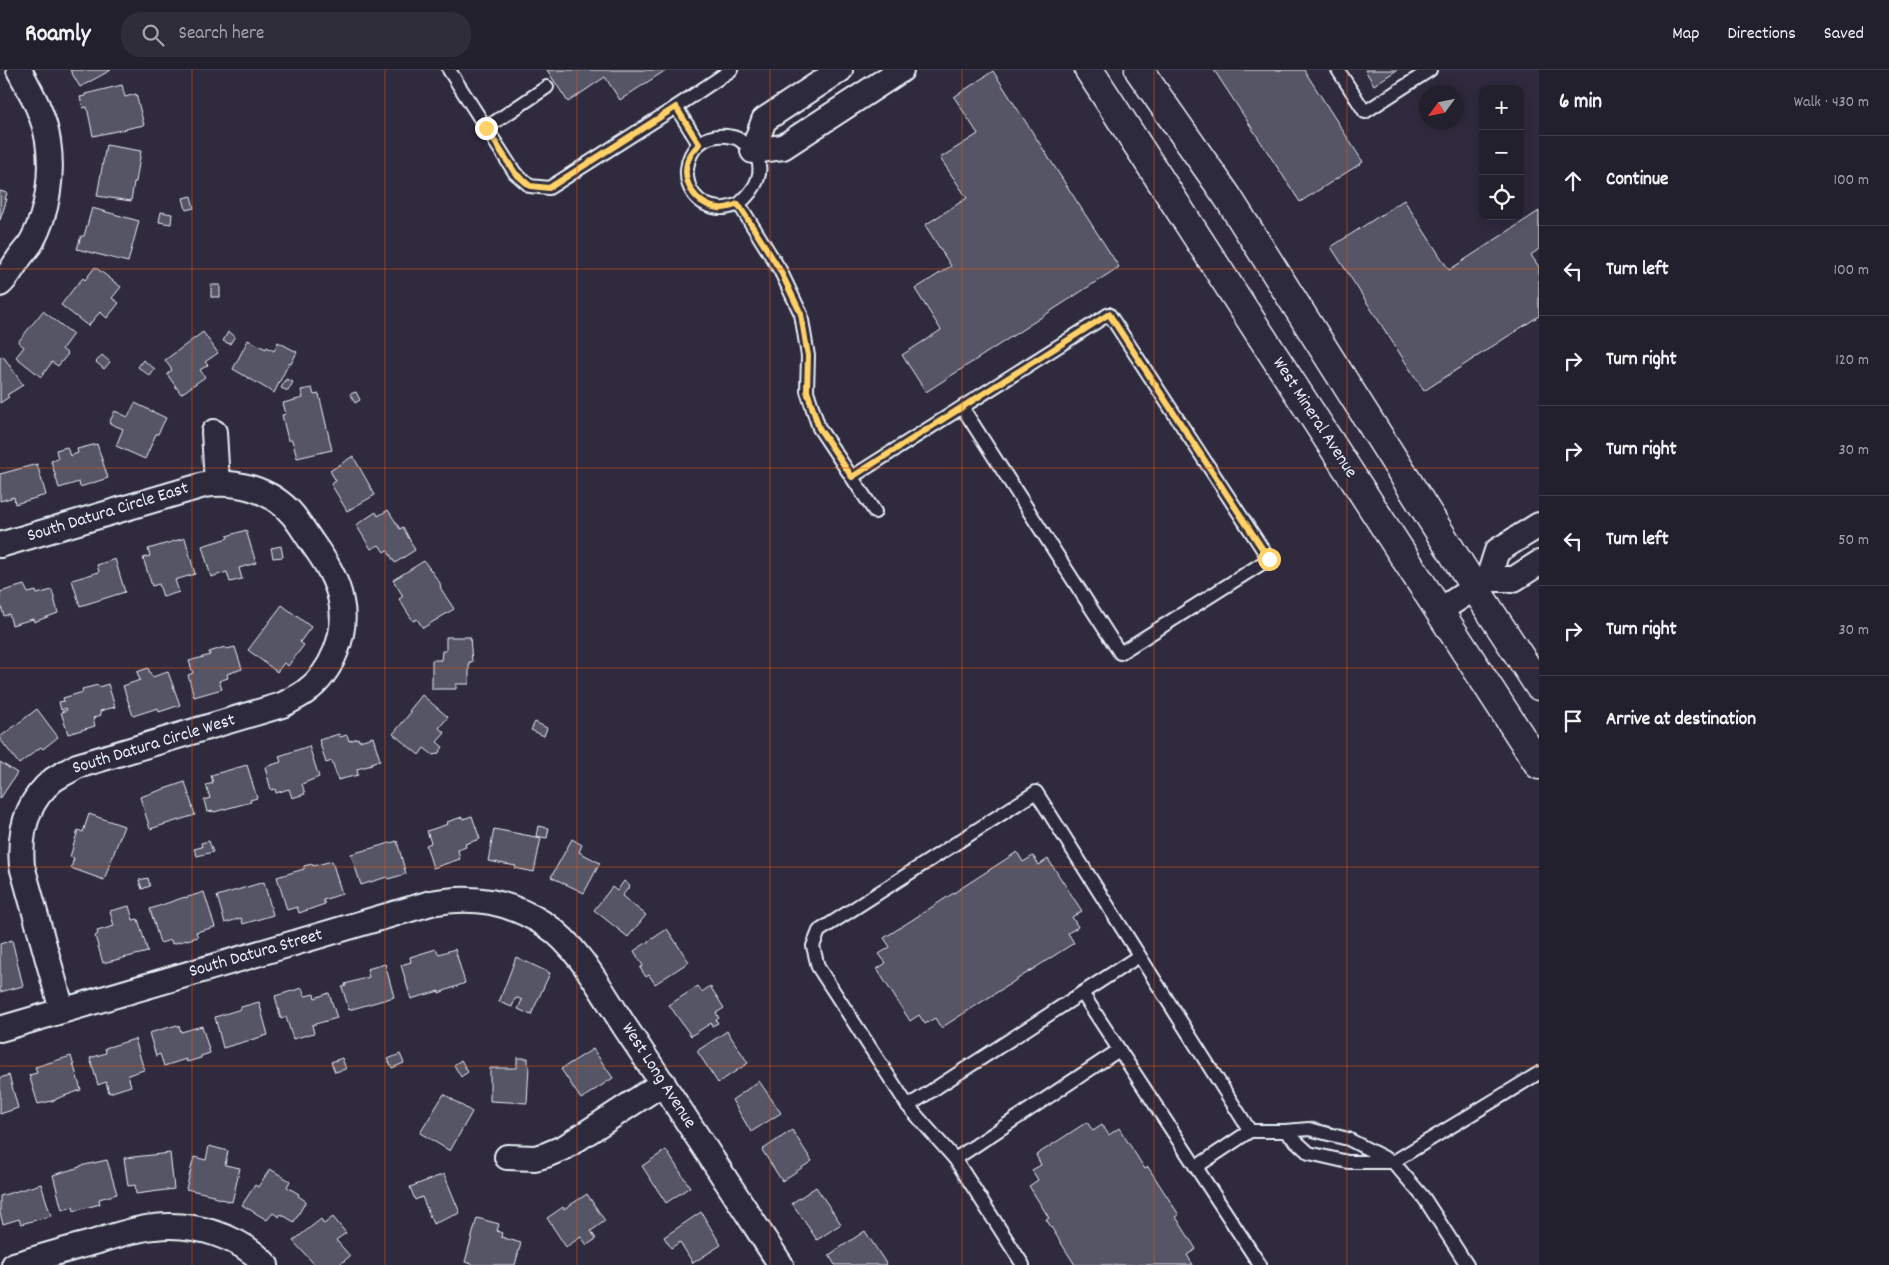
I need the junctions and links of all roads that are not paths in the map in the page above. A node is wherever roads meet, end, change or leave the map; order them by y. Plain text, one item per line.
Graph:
1 (19, 70) edge
2 (449, 70) edge
3 (731, 70) edge
4 (840, 70) edge
5 (901, 70) edge
6 (1089, 70) edge
7 (1139, 70) edge
8 (1338, 70) edge
9 (1430, 70) edge
10 (547, 87) dead end
11 (676, 107) junction
12 (486, 128) junction
13 (699, 144) junction
14 (753, 151) junction
15 (738, 204) junction
16 (0, 284) edge
17 (962, 407) junction
18 (214, 432) dead end
19 (852, 477) junction
20 (217, 483) junction
21 (875, 512) dead end
22 (1539, 525) edge
23 (0, 545) edge
24 (1539, 563) edge
25 (331, 573) joint
26 (1481, 583) junction
27 (1439, 611) junction
28 (1539, 686) edge
29 (1539, 765) edge
30 (513, 908) joint
31 (1139, 956) junction
32 (1082, 993) junction
33 (62, 1010) junction
34 (0, 1029) edge
35 (1119, 1050) junction
36 (1539, 1073) edge
37 (663, 1083) junction
38 (908, 1106) junction
39 (1250, 1131) junction
40 (1285, 1131) junction
41 (507, 1157) dead end
42 (955, 1159) junction
43 (1393, 1162) junction
44 (1196, 1167) junction
45 (1463, 1264) edge
46 (14, 1265) edge
47 (266, 1265) edge
48 (781, 1265) edge
49 (1023, 1265) edge
50 (1260, 1265) edge

1 - 16 street
2 - 12 lane
3 - 11 lane
4 - 14 street
5 - 14 street
6 - 27 main road, West Mineral Avenue
7 - 26 main road
8 - 9 lane
10 - 12 lane
11 - 12 lane
11 - 13 lane
13 - 14 lane
13 - 15 lane
14 - 15 lane
15 - 19 lane
17 - 17 lane
17 - 19 lane
18 - 20 street
19 - 21 lane
20 - 23 street, South Datura Circle East
20 - 25 street, South Datura Circle East
22 - 26 street
24 - 26 street
25 - 33 street, South Datura Circle West
26 - 27 street
26 - 28 main road
27 - 29 main road, West Mineral Avenue
30 - 33 street, South Datura Street
30 - 37 street, West Long Avenue
31 - 32 lane
31 - 38 lane
31 - 39 lane
32 - 35 lane
32 - 38 lane
33 - 34 street, South Datura Street
35 - 42 lane
35 - 44 lane
36 - 43 lane
37 - 41 street
37 - 48 street, West Long Avenue
38 - 42 lane
39 - 40 lane
39 - 44 lane
40 - 43 lane
40 - 43 lane
42 - 49 lane
43 - 45 lane
44 - 50 lane
46 - 47 street

